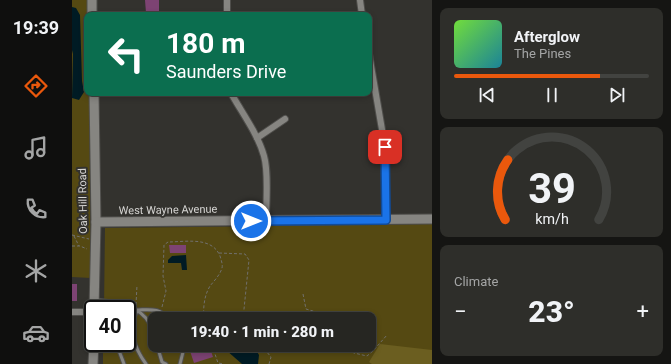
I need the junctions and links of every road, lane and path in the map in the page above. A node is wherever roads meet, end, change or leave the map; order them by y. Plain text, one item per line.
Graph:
1 (92, 0) edge
2 (227, 0) edge
3 (360, 0) edge
4 (92, 12) edge
5 (227, 12) edge
6 (362, 12) edge
7 (372, 71) edge
8 (94, 96) edge
9 (233, 96) edge
10 (285, 120) dead end
11 (257, 138) junction
12 (432, 219) edge
13 (386, 220) junction
14 (266, 221) junction
15 (96, 222) junction
16 (73, 235) edge
17 (96, 240) junction
18 (72, 246) edge
19 (80, 246) junction
20 (87, 249) dead end
21 (219, 253) junction
22 (137, 285) dead end
23 (303, 294) dead end
24 (94, 300) edge
25 (136, 306) dead end
26 (162, 308) dead end
27 (136, 311) joint
28 (72, 312) edge
29 (84, 312) edge
30 (163, 312) edge
31 (204, 312) edge
32 (244, 312) edge
33 (316, 312) edge
34 (148, 322) edge
35 (386, 335) dead end
36 (136, 344) edge
37 (376, 348) edge
38 (94, 352) edge
39 (120, 352) edge
40 (159, 352) edge
41 (183, 352) edge
42 (214, 352) edge
43 (267, 352) edge
44 (354, 352) edge
45 (373, 352) edge
46 (163, 363) edge
47 (93, 364) edge
48 (124, 364) edge
49 (146, 364) edge
50 (180, 364) edge
51 (224, 364) edge
52 (269, 364) edge

1 - 4 street
2 - 5 street
3 - 6 street
7 - 13 street
8 - 15 street, Oak Hill Road
9 - 11 street
10 - 11 street
11 - 14 street
12 - 13 street, West Wayne Avenue
13 - 14 street, West Wayne Avenue
14 - 15 street, West Wayne Avenue
15 - 17 street, Oak Hill Road
16 - 17 path
16 - 19 path
17 - 24 street, Oak Hill Road
18 - 19 path
19 - 20 path
21 - 26 path
21 - 31 path
21 - 32 path
22 - 25 path
23 - 33 path
27 - 30 lane
27 - 34 lane
28 - 29 street
35 - 37 path
36 - 49 lane
38 - 47 street
39 - 48 lane
40 - 46 lane
41 - 50 lane
42 - 51 path
43 - 52 path
44 - 45 path

